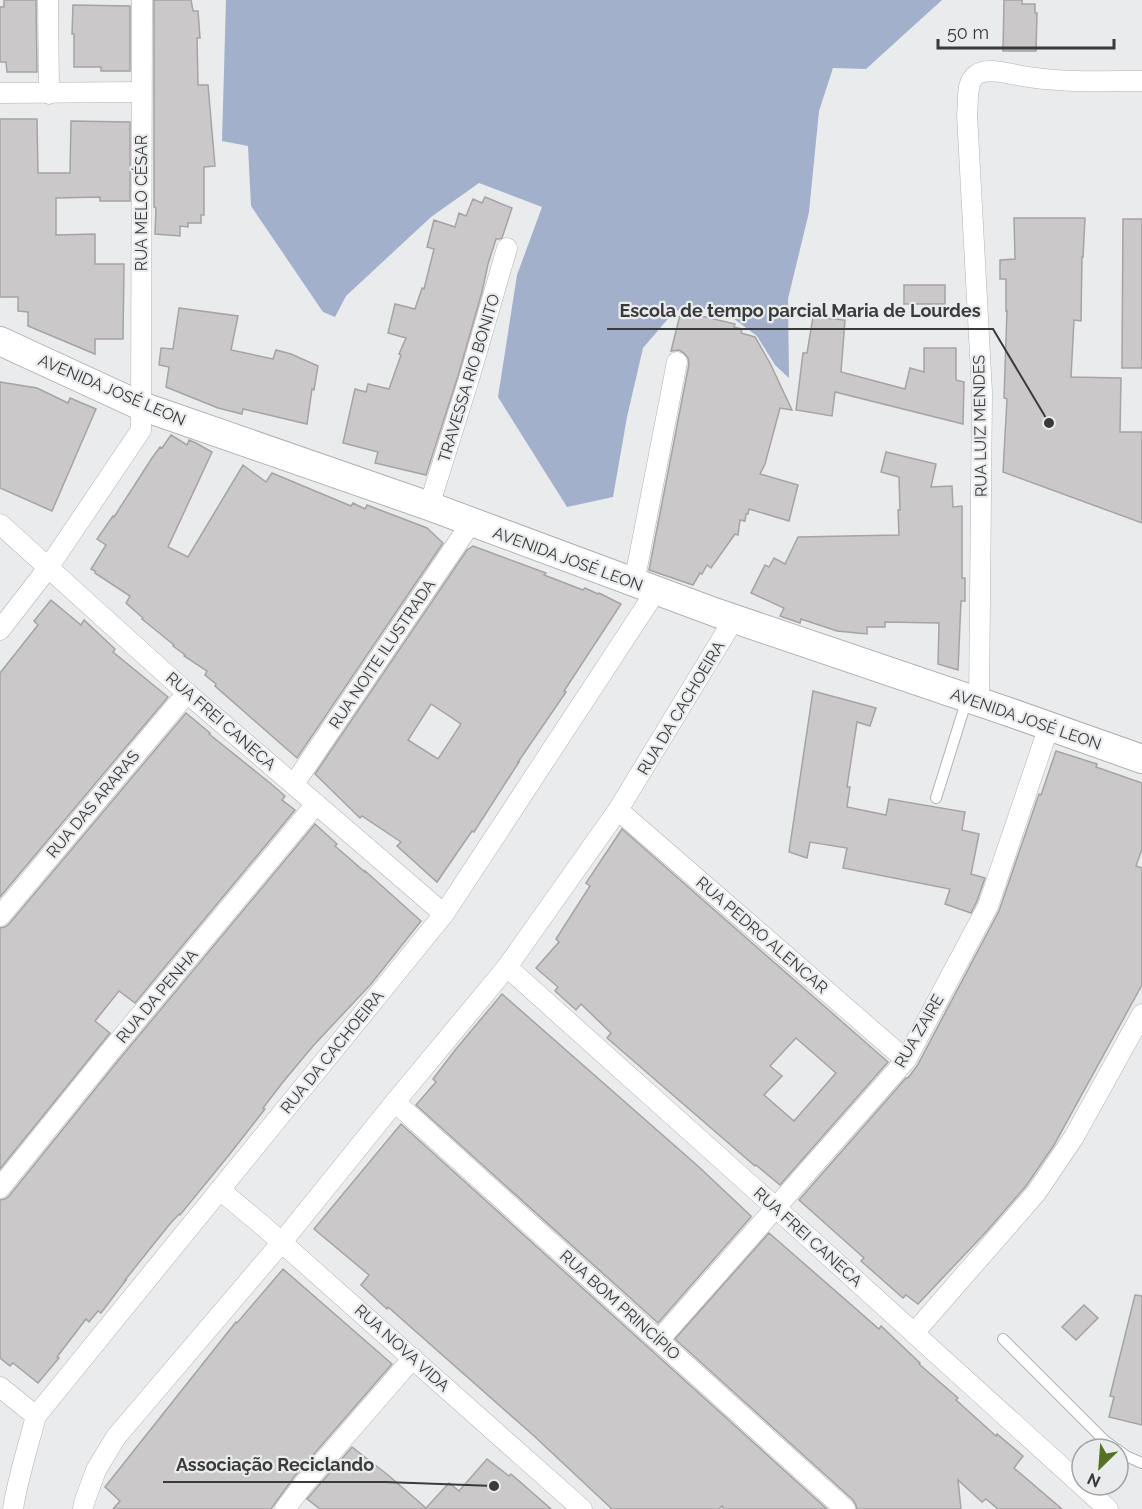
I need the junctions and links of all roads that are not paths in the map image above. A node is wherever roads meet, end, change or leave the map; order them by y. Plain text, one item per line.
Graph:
1 (48, 0) edge
2 (142, 0) edge
3 (1142, 81) edge
4 (141, 92) junction
5 (0, 93) edge
6 (49, 94) junction
7 (507, 248) dead end
8 (0, 341) edge
9 (676, 362) dead end
10 (141, 406) junction
11 (429, 507) junction
12 (471, 523) junction
13 (0, 524) edge
14 (48, 568) junction
15 (656, 591) junction
16 (725, 616) junction
17 (0, 630) edge
18 (187, 693) junction
19 (973, 700) junction
20 (1049, 726) junction
21 (1142, 759) edge
22 (294, 784) junction
23 (936, 798) dead end
24 (316, 804) junction
25 (618, 810) junction
26 (444, 914) junction
27 (0, 916) edge
28 (507, 967) junction
29 (1142, 1014) edge
30 (906, 1060) junction
31 (395, 1102) junction
32 (0, 1188) edge
33 (224, 1193) junction
34 (776, 1208) junction
35 (282, 1242) junction
36 (914, 1333) junction
37 (1003, 1339) dead end
38 (659, 1340) junction
39 (413, 1358) junction
40 (0, 1387) edge
41 (36, 1416) junction
42 (1101, 1437) edge
43 (14, 1509) edge
44 (83, 1509) edge
45 (285, 1509) edge
46 (582, 1509) edge
47 (845, 1509) edge
48 (1108, 1509) edge

1 - 6 street
2 - 4 street, RUA MELO CÉSAR
3 - 19 street, RUA LUIZ MENDES
4 - 6 street
4 - 10 street, RUA MELO CÉSAR
5 - 6 street
7 - 11 street, TRAVESSA RIO BONITO
8 - 10 main road, AVENIDA JOSÉ LEON
9 - 15 street
10 - 11 main road, AVENIDA JOSÉ LEON
10 - 14 street, RUA MELO CÉSAR
11 - 12 main road, AVENIDA JOSÉ LEON
12 - 15 main road, AVENIDA JOSÉ LEON
12 - 22 street, RUA NOITE ILUSTRADA
13 - 14 street, RUA FREI CANECA
14 - 17 street, RUA MELO CÉSAR
14 - 18 street, RUA FREI CANECA
15 - 16 main road, AVENIDA JOSÉ LEON
15 - 26 street, RUA DA CACHOEIRA
16 - 19 main road, AVENIDA JOSÉ LEON
16 - 25 street, RUA DA CACHOEIRA
18 - 22 street, RUA FREI CANECA
18 - 27 street, RUA DAS ARARAS
19 - 20 main road, AVENIDA JOSÉ LEON
19 - 23 lane
20 - 21 main road, AVENIDA JOSÉ LEON
20 - 30 street, RUA ZAIRE
22 - 24 street, RUA FREI CANECA
24 - 26 street, RUA FREI CANECA
24 - 32 street, RUA DA PENHA
25 - 28 street, RUA DA CACHOEIRA
25 - 30 street, RUA PEDRO ALENCAR
26 - 33 street, RUA DA CACHOEIRA
28 - 31 street, RUA DA CACHOEIRA
28 - 34 street, RUA FREI CANECA
29 - 36 street
30 - 34 street, RUA ZAIRE
31 - 35 street, RUA DA CACHOEIRA
31 - 38 street, RUA BOM PRINCÍPIO
33 - 35 street, RUA NOVA VIDA
33 - 41 street, RUA DA CACHOEIRA
34 - 36 street, RUA FREI CANECA
34 - 38 street, RUA ZAIRE
35 - 39 street, RUA NOVA VIDA
35 - 44 street, RUA DA CACHOEIRA
36 - 48 street, RUA FREI CANECA
37 - 42 lane
38 - 47 street, RUA BOM PRINCÍPIO
39 - 45 street
39 - 46 street, RUA NOVA VIDA
40 - 41 street
41 - 43 street, RUA DA CACHOEIRA

